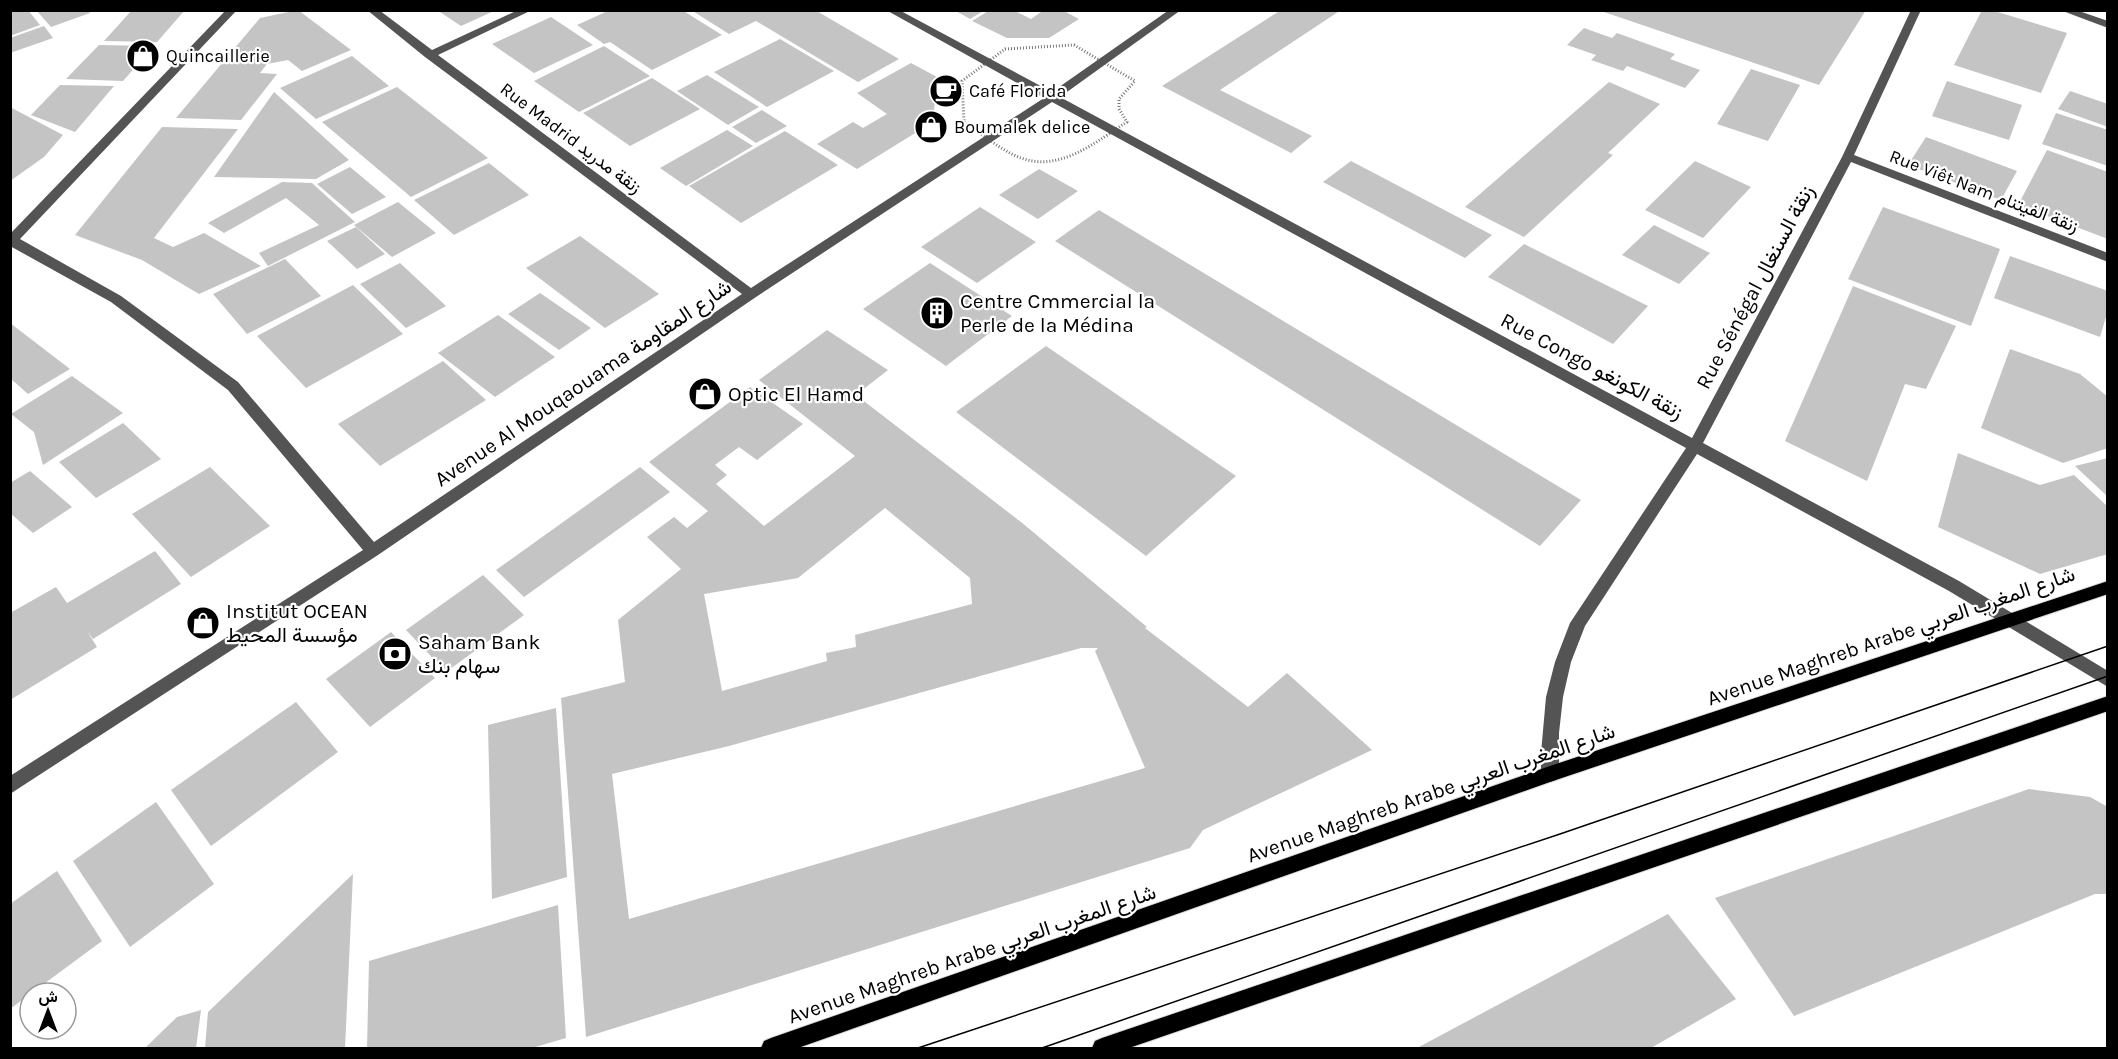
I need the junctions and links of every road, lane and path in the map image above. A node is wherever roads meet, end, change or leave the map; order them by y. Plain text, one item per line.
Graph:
1 (232, 10) edge
2 (372, 10) edge
3 (527, 10) edge
4 (891, 10) edge
5 (1176, 10) edge
6 (1916, 10) edge
7 (2065, 10) edge
8 (2108, 25) edge
9 (429, 55) junction
10 (1051, 98) junction
11 (1848, 157) junction
12 (11, 240) edge
13 (2108, 258) edge
14 (751, 294) junction
15 (1695, 446) junction
16 (373, 551) junction
17 (2108, 587) edge
18 (2011, 621) junction
19 (2108, 680) edge
20 (2108, 703) edge
21 (1550, 774) junction
22 (10, 786) edge
23 (771, 1048) edge
24 (1102, 1048) edge

1 - 12 street
2 - 9 street, Rue Madrid زنقة مدريد
3 - 9 street
4 - 10 street, Rue Congo زنقة الكونغو
5 - 10 street, Avenue Al Mouqaouama شارع المقاومة
6 - 11 street, Rue Sénégal زنقة السنغال
7 - 8 street
9 - 14 street, Rue Madrid زنقة مدريد
10 - 14 street, Avenue Al Mouqaouama شارع المقاومة
10 - 15 street, Rue Congo زنقة الكونغو
11 - 13 street, Rue Viêt Nam زنقة الفيتنام
11 - 15 street, Rue Sénégal زنقة السنغال
12 - 16 street
14 - 16 street, Avenue Al Mouqaouama شارع المقاومة
15 - 18 street, Rue Congo زنقة الكونغو
15 - 21 street, Rue Sénégal زنقة السنغال
16 - 22 street, Avenue Al Mouqaouama شارع المقاومة
17 - 18 main road, Avenue Maghreb Arabe شارع المغرب العربي
18 - 19 street, Rue Congo زنقة الكونغو
18 - 21 main road, Avenue Maghreb Arabe شارع المغرب العربي
20 - 24 main road
21 - 23 main road, Avenue Maghreb Arabe شارع المغرب العربي

